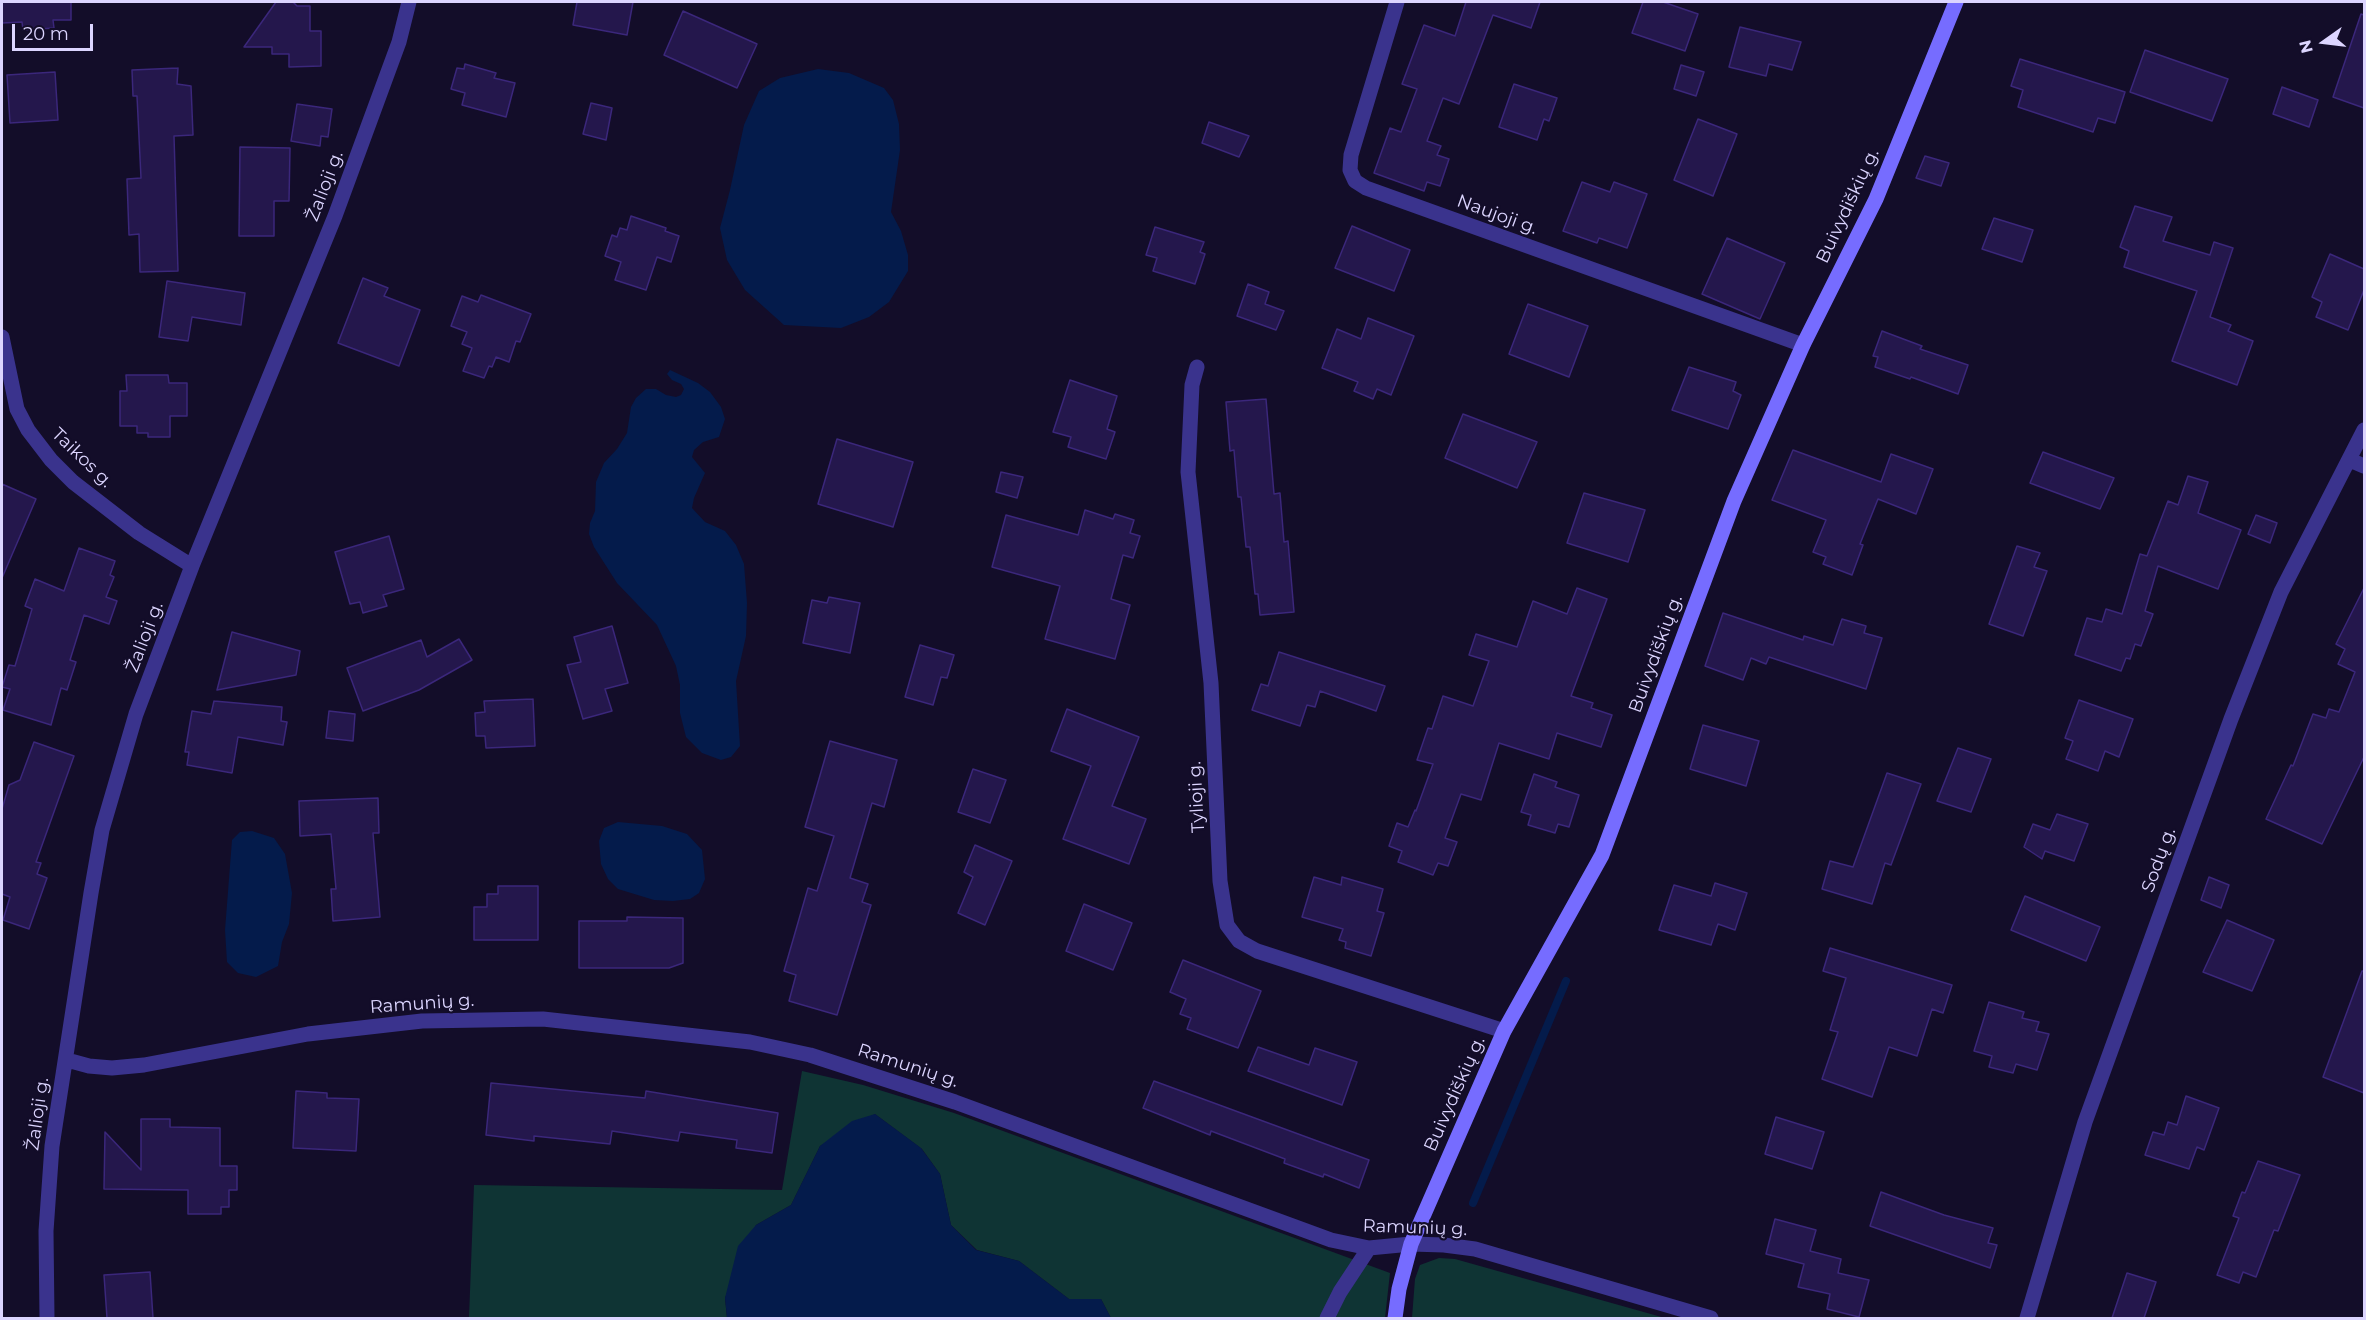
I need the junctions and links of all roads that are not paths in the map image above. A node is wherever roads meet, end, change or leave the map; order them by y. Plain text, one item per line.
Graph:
1 (409, 2) edge
2 (1397, 2) edge
3 (1956, 2) edge
4 (2, 337) edge
5 (1803, 345) junction
6 (1197, 367) dead end
7 (2364, 430) edge
8 (2350, 460) junction
9 (2364, 466) edge
10 (192, 566) junction
11 (1504, 1031) junction
12 (66, 1060) junction
13 (1411, 1244) junction
14 (1369, 1248) junction
15 (47, 1318) edge
16 (1327, 1318) edge
17 (1395, 1318) edge
18 (1711, 1318) edge
19 (2027, 1318) edge

1 - 10 street, Žalioji g.
2 - 5 street, Naujoji g.
3 - 5 main road, Buivydiškių g.
4 - 10 street, Taikos g.
5 - 11 main road, Buivydiškių g.
6 - 11 street, Tylioji g.
7 - 8 street, Sodų g.
8 - 9 street
8 - 19 street, Sodų g.
10 - 12 street, Žalioji g.
11 - 13 main road, Buivydiškių g.
12 - 14 street, Ramunių g.
12 - 15 street, Žalioji g.
13 - 14 street, Ramunių g.
13 - 17 main road, Buivydiškių g.
13 - 18 street, Ramunių g.
14 - 16 street

